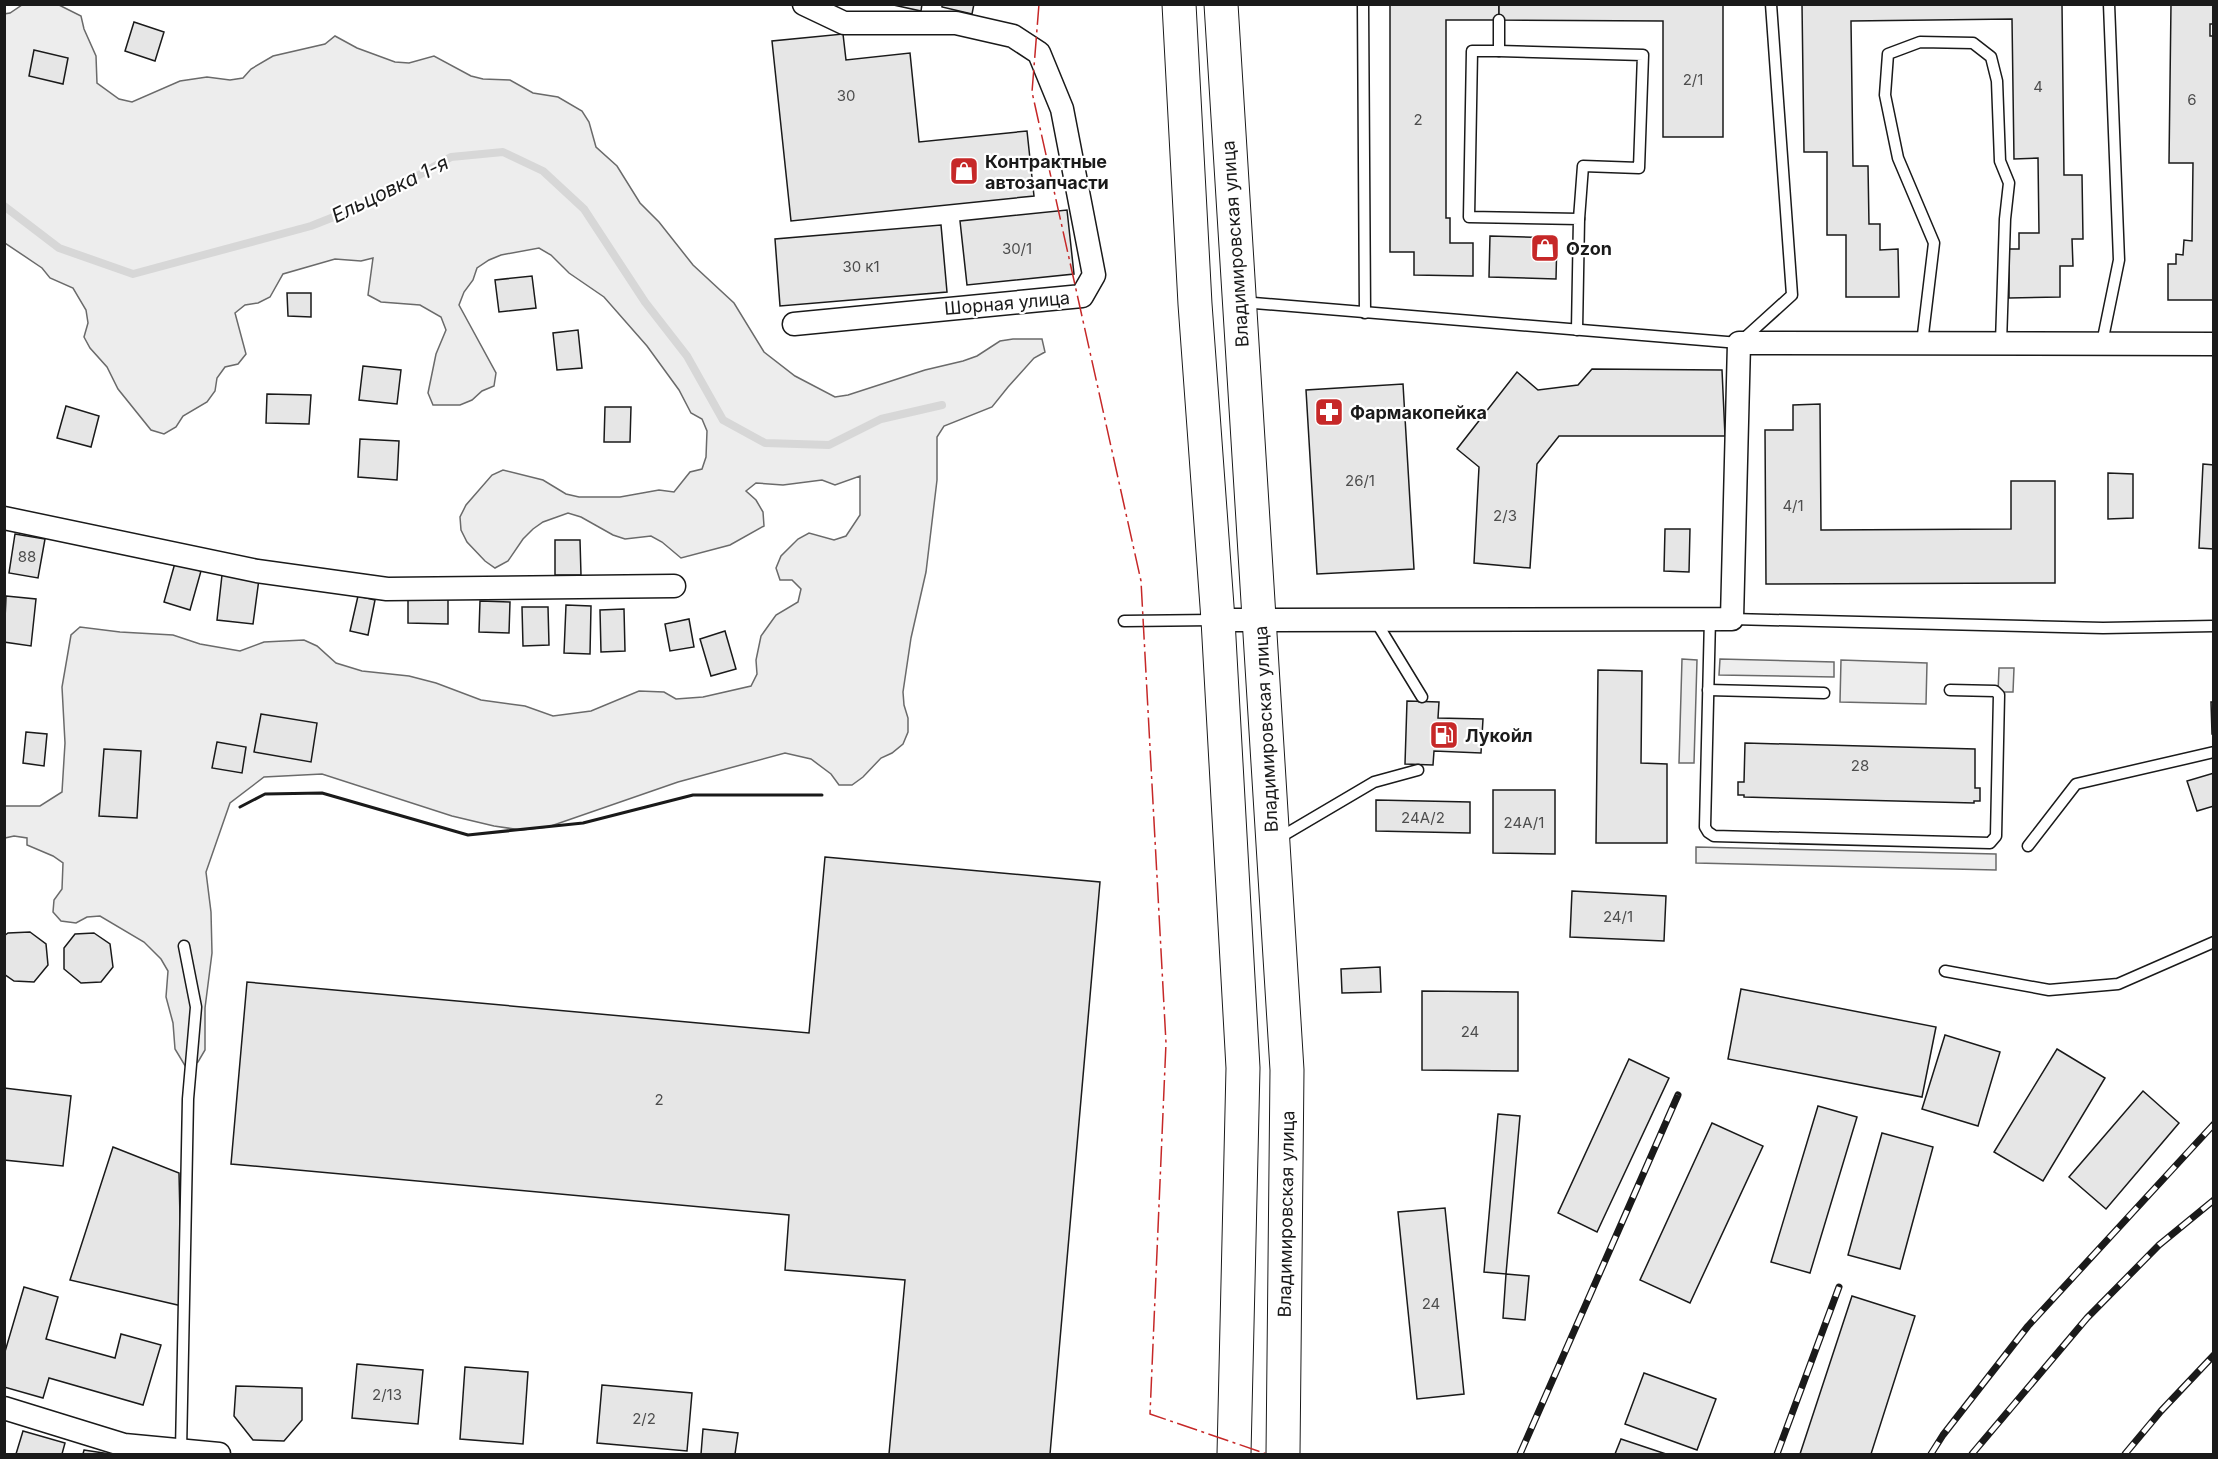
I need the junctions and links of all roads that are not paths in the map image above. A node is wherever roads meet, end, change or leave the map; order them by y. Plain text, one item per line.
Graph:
1 (804, 4) edge
2 (1179, 4) edge
3 (1221, 4) edge
4 (1363, 4) edge
5 (1771, 4) edge
6 (2109, 4) edge
7 (1499, 20) dead end
8 (1499, 51) junction
9 (1579, 219) junction
10 (1239, 302) junction
11 (1365, 313) junction
12 (794, 324) dead end
13 (1577, 330) junction
14 (1739, 343) junction
15 (1922, 343) junction
16 (2001, 343) junction
17 (2102, 343) junction
18 (2214, 344) edge
19 (4, 518) edge
20 (674, 586) dead end
21 (1374, 619) junction
22 (1721, 619) junction
23 (1218, 620) junction
24 (1260, 620) junction
25 (1124, 621) dead end
26 (2214, 626) edge
27 (1708, 690) junction
28 (1950, 690) dead end
29 (1824, 693) dead end
30 (1422, 697) dead end
31 (2214, 752) edge
32 (1418, 770) dead end
33 (1273, 841) junction
34 (2028, 846) dead end
35 (2214, 942) edge
36 (184, 946) dead end
37 (1945, 971) dead end
38 (4, 1408) edge
39 (181, 1451) junction
40 (219, 1455) edge
41 (1234, 1455) edge
42 (1283, 1455) edge

1 - 12 street, Шорная улица
2 - 23 main road
3 - 10 main road, Владимировская улица
4 - 11 lane
5 - 14 lane
6 - 17 lane
7 - 8 lane
8 - 9 lane
8 - 9 lane
9 - 13 lane
10 - 11 lane
10 - 24 main road, Владимировская улица
11 - 13 lane
13 - 14 lane
14 - 15 street
14 - 22 street
15 - 16 street
15 - 16 lane
16 - 17 street
17 - 18 street
19 - 20 street
21 - 22 street
21 - 24 street
21 - 30 lane
22 - 26 lane
22 - 27 lane
23 - 24 street
23 - 25 lane
23 - 41 main road
24 - 33 main road, Владимировская улица
27 - 28 lane
27 - 29 lane
31 - 34 lane
32 - 33 lane
33 - 42 main road, Владимировская улица
35 - 37 lane
36 - 39 lane
38 - 39 street
39 - 40 street

